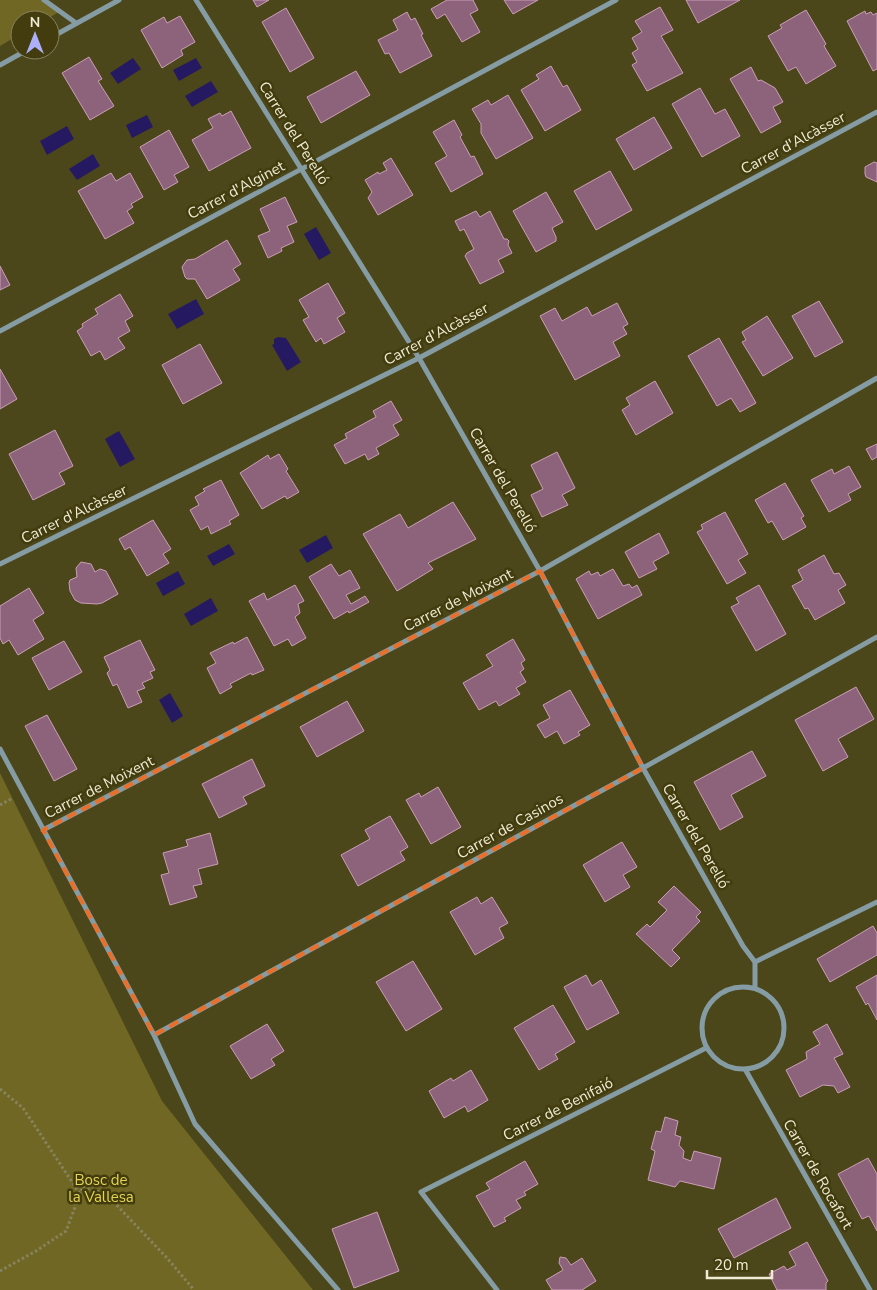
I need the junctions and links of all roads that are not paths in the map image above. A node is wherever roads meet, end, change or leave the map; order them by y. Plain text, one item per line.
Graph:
1 (44, 0) edge
2 (118, 0) edge
3 (196, 0) edge
4 (616, 0) edge
5 (76, 23) junction
6 (60, 32) edge
7 (877, 112) edge
8 (302, 169) junction
9 (0, 331) edge
10 (420, 358) junction
11 (877, 378) edge
12 (0, 564) edge
13 (540, 571) junction
14 (877, 637) edge
15 (0, 749) edge
16 (643, 768) junction
17 (43, 830) junction
18 (877, 902) edge
19 (755, 962) junction
20 (755, 988) junction
21 (154, 1034) junction
22 (706, 1048) junction
23 (745, 1069) junction
24 (338, 1290) edge
25 (497, 1290) edge
26 (870, 1290) edge

1 - 5 street
2 - 5 street
3 - 8 street, Carrer del Perelló
4 - 8 street, Carrer d'Alginet
5 - 6 street
7 - 10 street, Carrer d'Alcàsser
8 - 9 street, Carrer d'Alginet
8 - 10 street, Carrer del Perelló
10 - 12 street, Carrer d'Alcàsser
10 - 13 street, Carrer del Perelló
11 - 13 street, Carrer de Moixent
13 - 16 street, Carrer del Perelló
13 - 17 street, Carrer de Moixent
14 - 16 street, Carrer de Casinos
15 - 17 street
16 - 19 street, Carrer del Perelló
16 - 21 street, Carrer de Casinos
17 - 21 street
18 - 19 street
19 - 20 street
20 - 22 street
20 - 23 street
21 - 24 street
22 - 23 street
22 - 25 street, Carrer de Benifaió
23 - 26 street, Carrer de Rocafort

